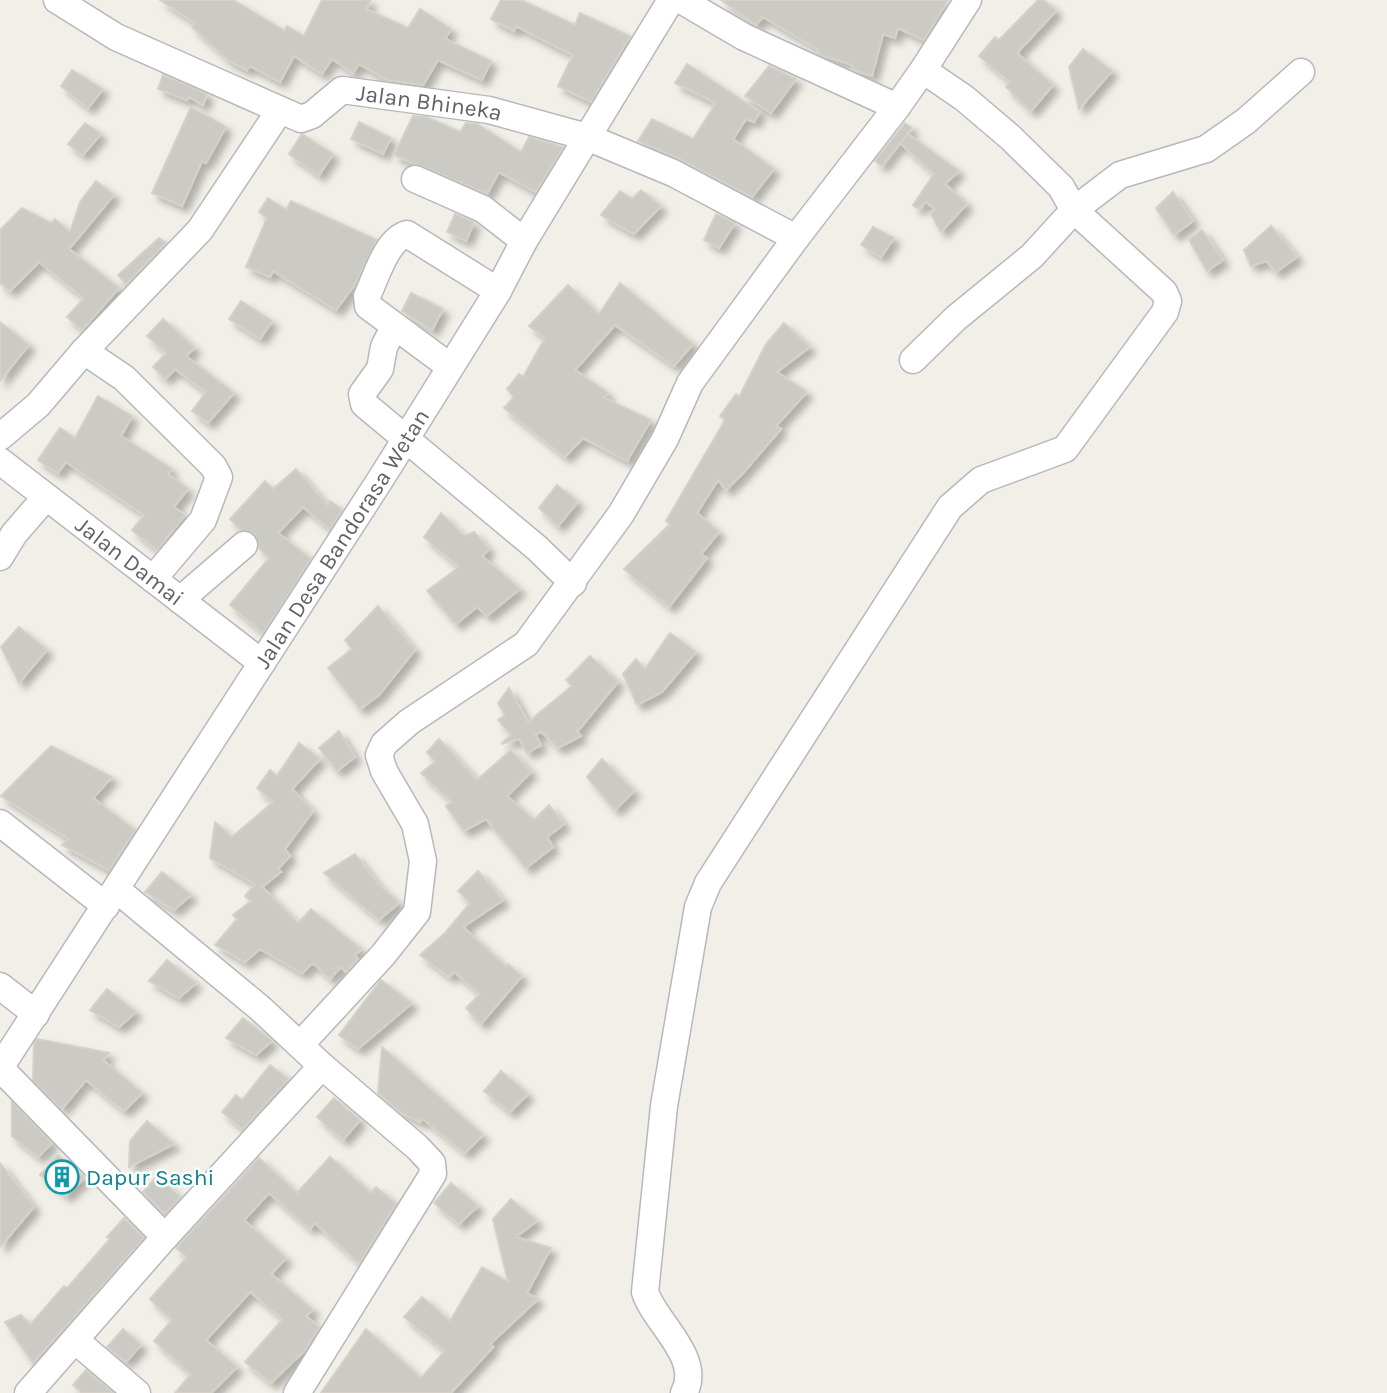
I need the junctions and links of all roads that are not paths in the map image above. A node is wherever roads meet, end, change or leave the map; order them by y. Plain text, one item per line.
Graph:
1 (57, 0) edge
2 (671, 0) edge
3 (681, 0) edge
4 (968, 0) edge
5 (923, 70) junction
6 (1301, 72) dead end
7 (897, 107) junction
8 (280, 110) junction
9 (587, 137) junction
10 (415, 179) dead end
11 (1074, 210) junction
12 (796, 239) junction
13 (524, 241) junction
14 (498, 291) junction
15 (394, 327) junction
16 (84, 351) junction
17 (913, 360) dead end
18 (449, 366) junction
19 (0, 437) edge
20 (405, 438) junction
21 (0, 461) edge
22 (46, 497) junction
23 (244, 545) dead end
24 (0, 557) edge
25 (153, 579) junction
26 (573, 583) junction
27 (180, 600) junction
28 (261, 663) junction
29 (0, 823) edge
30 (111, 897) junction
31 (0, 986) edge
32 (36, 1014) junction
33 (300, 1045) junction
34 (322, 1066) junction
35 (0, 1068) edge
36 (166, 1237) junction
37 (75, 1340) junction
38 (28, 1393) edge
39 (137, 1393) edge
40 (297, 1393) edge
41 (684, 1393) edge

1 - 8 street
2 - 9 street, Jalan Desa Bandorasa Wetan
3 - 7 street
4 - 5 street
5 - 7 street
5 - 11 street
6 - 11 street
7 - 12 street
8 - 9 street, Jalan Bhineka
8 - 16 street
9 - 12 street
9 - 13 street, Jalan Desa Bandorasa Wetan
10 - 13 street
11 - 17 street
11 - 41 street
12 - 26 street
13 - 14 street, Jalan Desa Bandorasa Wetan
14 - 15 street
14 - 18 street, Jalan Desa Bandorasa Wetan
15 - 18 street
15 - 20 street
16 - 19 street
16 - 25 street
18 - 20 street, Jalan Desa Bandorasa Wetan
20 - 26 street
20 - 28 street, Jalan Desa Bandorasa Wetan
21 - 22 street, Jalan Damai
22 - 24 street
22 - 25 street, Jalan Damai
23 - 27 street
25 - 27 street, Jalan Damai
26 - 33 street
27 - 28 street, Jalan Damai
28 - 30 street, Jalan Desa Bandorasa Wetan
29 - 30 street
30 - 32 street, Jalan Desa Bandorasa Wetan
30 - 33 street
31 - 32 street
32 - 35 street, Jalan Desa Bandorasa Wetan
33 - 34 street
34 - 36 street
34 - 40 street
35 - 36 street
36 - 37 street
37 - 38 street
37 - 39 street

